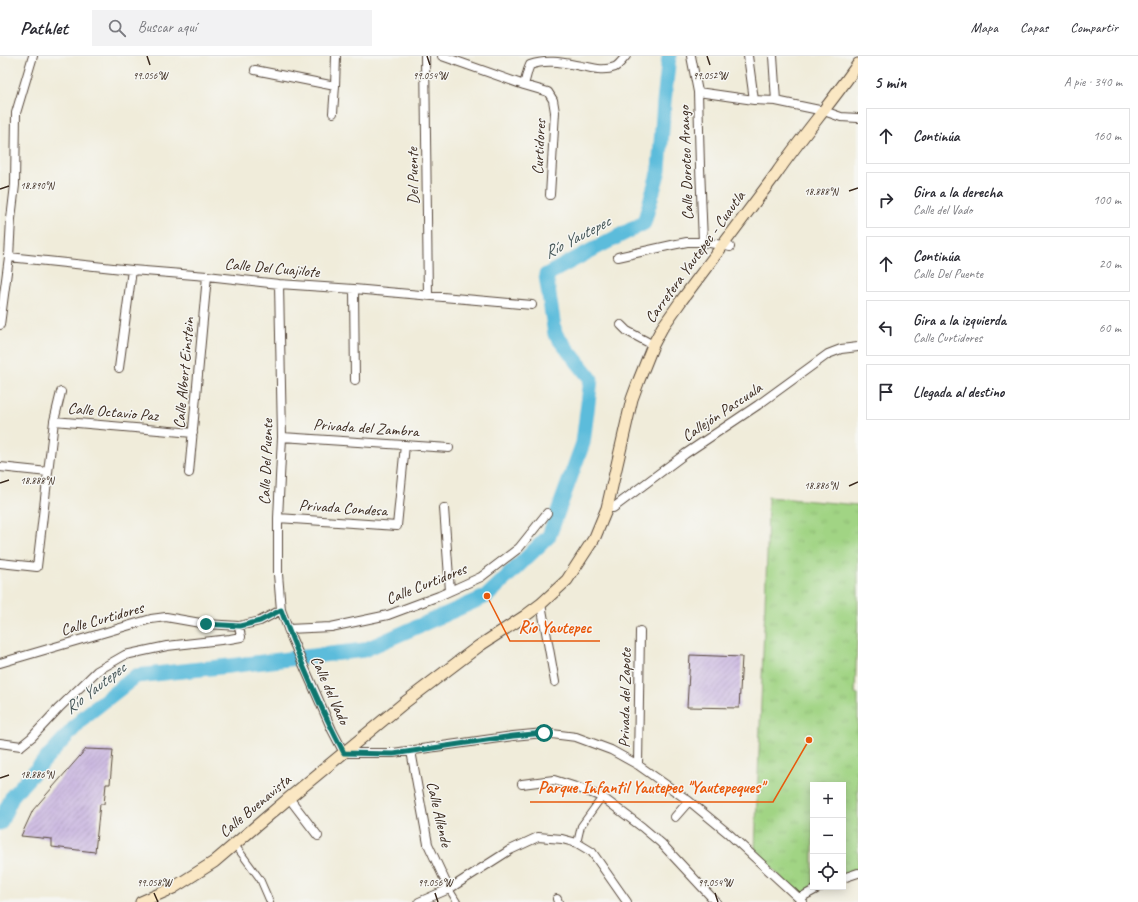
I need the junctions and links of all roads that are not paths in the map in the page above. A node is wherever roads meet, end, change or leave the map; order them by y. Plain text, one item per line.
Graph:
1 (32, 56) edge
2 (336, 56) edge
3 (425, 56) edge
4 (442, 56) edge
5 (626, 56) edge
6 (691, 56) edge
7 (748, 56) edge
8 (773, 56) edge
9 (858, 64) edge
10 (255, 70) dead end
11 (858, 73) edge
12 (524, 85) junction
13 (335, 86) junction
14 (698, 92) junction
15 (754, 100) junction
16 (776, 101) junction
17 (826, 112) junction
18 (333, 113) dead end
19 (858, 118) edge
20 (550, 195) dead end
21 (703, 242) junction
22 (726, 246) junction
23 (9, 257) junction
24 (618, 257) dead end
25 (132, 270) junction
26 (206, 276) junction
27 (279, 284) junction
28 (354, 289) junction
29 (428, 296) junction
30 (2, 298) edge
31 (532, 305) dead end
32 (621, 324) dead end
33 (0, 325) edge
34 (653, 345) junction
35 (858, 347) edge
36 (119, 368) dead end
37 (354, 380) dead end
38 (61, 392) dead end
39 (54, 421) junction
40 (193, 433) junction
41 (282, 437) junction
42 (405, 445) junction
43 (449, 448) dead end
44 (0, 467) edge
45 (48, 472) junction
46 (189, 473) dead end
47 (444, 508) dead end
48 (610, 508) junction
49 (547, 512) dead end
50 (278, 518) junction
51 (0, 563) edge
52 (568, 582) joint
53 (450, 591) junction
54 (542, 608) junction
55 (281, 610) junction
56 (240, 626) junction
57 (288, 629) junction
58 (640, 631) dead end
59 (292, 638) joint
60 (0, 663) edge
61 (555, 682) dead end
62 (0, 743) edge
63 (411, 751) junction
64 (344, 753) junction
65 (638, 765) junction
66 (522, 784) dead end
67 (602, 797) junction
68 (289, 798) junction
69 (689, 801) junction
70 (675, 817) dead end
71 (318, 836) dead end
72 (577, 843) junction
73 (235, 845) junction
74 (858, 873) edge
75 (846, 877) edge
76 (449, 889) junction
77 (816, 890) edge
78 (801, 900) edge
79 (141, 902) edge
80 (270, 902) edge
81 (420, 902) edge
82 (457, 902) edge
83 (627, 902) edge
84 (716, 902) edge

1 - 23 street
2 - 13 street
3 - 29 street, Del Puente
4 - 12 street
5 - 12 street
6 - 14 street, Calle Doroteo Arango
7 - 15 street
8 - 16 street
9 - 17 main road, Carretera Yautepec - Cuautla
10 - 13 street
11 - 17 main road, Carretera Yautepec - Cuautla
12 - 20 street, Curtidores
13 - 18 street
14 - 15 street
14 - 21 street, Calle Doroteo Arango
15 - 16 street
16 - 17 street
17 - 19 street
17 - 22 main road, Carretera Yautepec - Cuautla
21 - 22 street, Calle Doroteo Arango
21 - 24 street
22 - 34 main road, Carretera Yautepec - Cuautla
22 - 48 main road, Carretera Yautepec - Cuautla
23 - 25 street, Calle Del Cuajilote
23 - 30 street
25 - 26 street, Calle Del Cuajilote
25 - 36 street
26 - 27 street, Calle Del Cuajilote
26 - 40 street, Calle Albert Einstein
27 - 28 street, Calle Del Cuajilote
27 - 41 street, Calle Del Puente
28 - 29 street, Calle Del Cuajilote
28 - 37 street
29 - 31 street, Calle Del Cuajilote
30 - 33 street
32 - 34 street
34 - 48 main road, Carretera Yautepec - Cuautla
35 - 48 street, Callejón Pascuala
38 - 39 street
39 - 40 street, Calle Octavio Paz
39 - 45 street
40 - 46 street, Calle Albert Einstein
41 - 42 street, Privada del Zambra
41 - 50 street, Calle Del Puente
42 - 43 street, Privada del Zambra
42 - 50 street, Privada Condesa
44 - 45 street
45 - 51 street
47 - 53 street
48 - 52 main road, Carretera Yautepec - Cuautla
49 - 53 street, Calle Curtidores
50 - 55 street, Calle Del Puente
52 - 54 main road, Calle Buenavista
53 - 57 street, Calle Curtidores
54 - 61 street
54 - 64 main road, Calle Buenavista
55 - 56 street, Calle Curtidores
55 - 57 street, Calle Del Puente
56 - 60 street, Calle Curtidores
56 - 62 street
57 - 59 street, Calle Del Puente
58 - 65 street, Privada del Zapote
59 - 64 street, Calle del Vado
63 - 64 street
63 - 65 street
63 - 76 street, Calle Allende
64 - 68 main road, Calle Buenavista
65 - 69 street
66 - 67 street
67 - 72 street
67 - 84 street
68 - 71 street
68 - 73 main road, Calle Buenavista
69 - 70 street
69 - 78 street
72 - 76 street
72 - 83 street
73 - 79 main road, Calle Buenavista
73 - 80 street
74 - 75 street
76 - 81 street
76 - 82 street, Calle Allende
77 - 78 street

